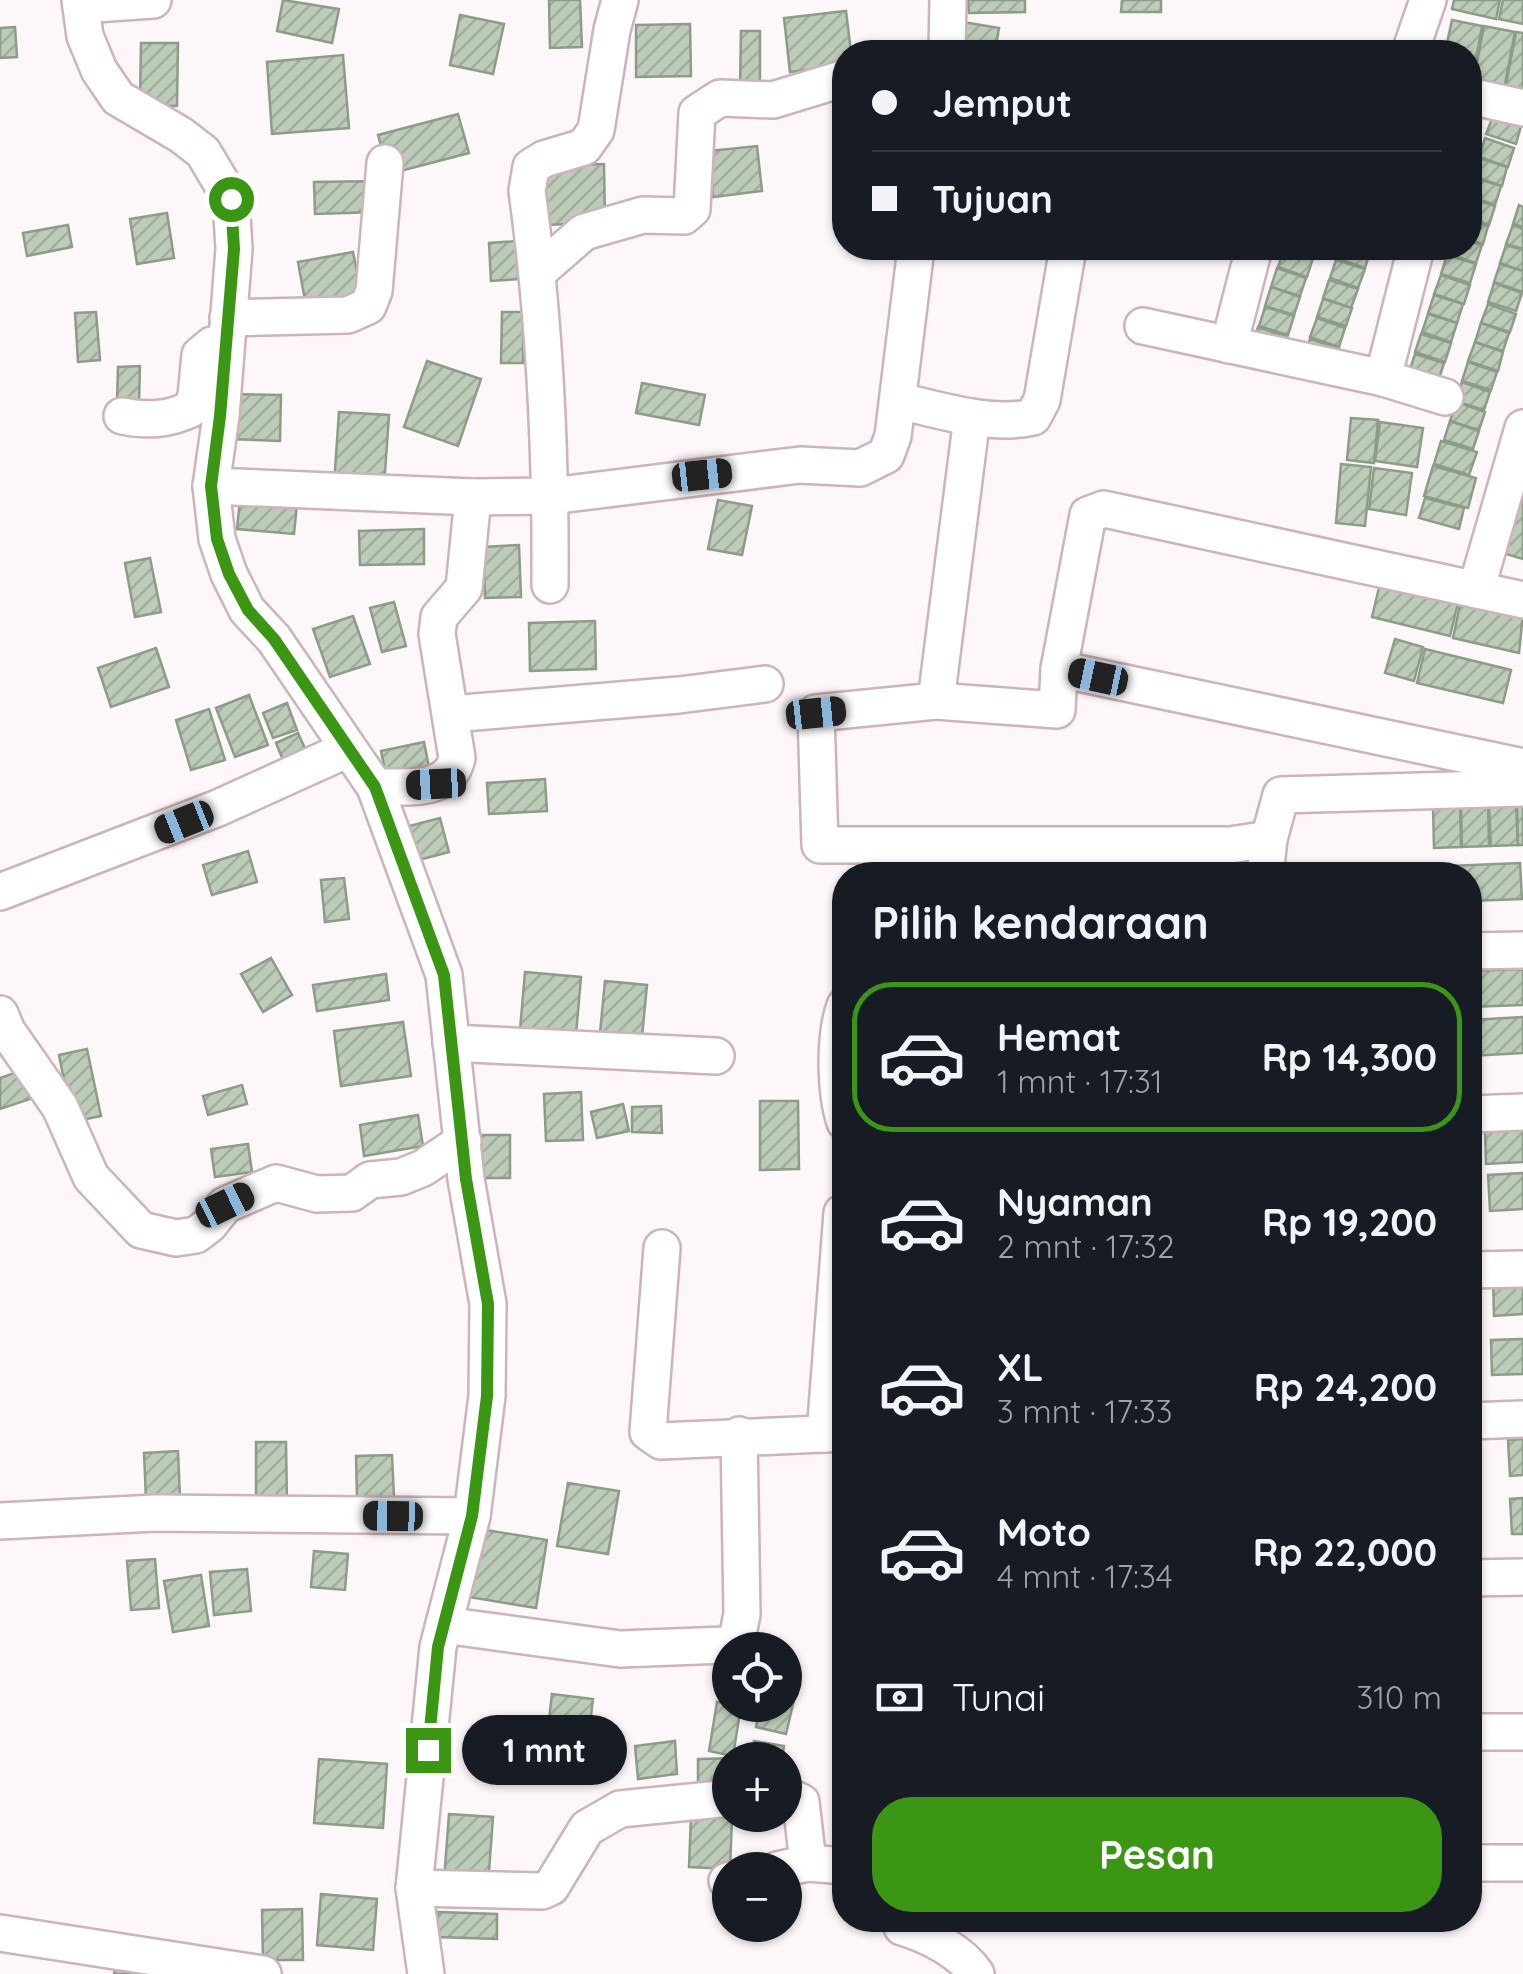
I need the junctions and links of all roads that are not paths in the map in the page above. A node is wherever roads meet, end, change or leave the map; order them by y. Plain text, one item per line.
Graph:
1 (153, 0) edge
2 (620, 0) edge
3 (948, 0) edge
4 (1428, 0) edge
5 (80, 2) edge
6 (947, 40) edge
7 (1414, 40) edge
8 (832, 82) edge
9 (1482, 99) edge
10 (1523, 108) edge
11 (385, 163) dead end
12 (915, 260) edge
13 (1066, 260) edge
14 (1251, 260) edge
15 (1413, 260) edge
16 (537, 273) junction
17 (1143, 326) dead end
18 (227, 331) junction
19 (1229, 345) junction
20 (1383, 378) junction
21 (1445, 397) dead end
22 (898, 401) junction
23 (122, 416) dead end
24 (972, 417) junction
25 (1523, 428) edge
26 (211, 486) junction
27 (551, 496) junction
28 (473, 497) junction
29 (550, 584) dead end
30 (1476, 590) junction
31 (1523, 600) edge
32 (1059, 669) junction
33 (765, 684) dead end
34 (936, 701) junction
35 (451, 714) junction
36 (348, 749) junction
37 (1523, 767) edge
38 (375, 787) junction
39 (1523, 788) edge
40 (1269, 839) junction
41 (1266, 862) edge
42 (0, 892) edge
43 (1523, 950) edge
44 (1482, 951) edge
45 (0, 1014) edge
46 (451, 1042) junction
47 (716, 1056) dead end
48 (1523, 1112) edge
49 (1482, 1114) edge
50 (463, 1141) junction
51 (662, 1248) dead end
52 (1482, 1270) edge
53 (1523, 1270) edge
54 (1523, 1419) edge
55 (1482, 1421) edge
56 (832, 1433) edge
57 (739, 1435) junction
58 (472, 1516) junction
59 (0, 1520) edge
60 (1523, 1577) edge
61 (1482, 1578) edge
62 (444, 1625) junction
63 (1482, 1732) edge
64 (1523, 1732) edge
65 (712, 1800) edge
66 (1482, 1863) edge
67 (1523, 1863) edge
68 (832, 1866) edge
69 (802, 1867) edge
70 (414, 1888) junction
71 (917, 1932) edge
72 (0, 1933) edge
73 (247, 1972) edge
74 (426, 1974) edge
75 (976, 1974) edge

1 - 5 street
2 - 16 street
3 - 6 street
4 - 7 street
5 - 18 street
8 - 16 street
9 - 10 street
11 - 18 street
12 - 22 street
13 - 24 street
14 - 19 street
15 - 20 street
16 - 27 street
17 - 19 street
18 - 23 street
18 - 26 street
19 - 20 street
20 - 21 street
22 - 24 street
22 - 27 street
24 - 34 street
25 - 30 street
26 - 28 street
26 - 36 street
27 - 28 street
27 - 29 street
28 - 35 street
30 - 31 street
30 - 32 street
32 - 34 street
32 - 37 street
33 - 35 street
34 - 40 street
35 - 38 street
36 - 38 street
36 - 42 street
38 - 46 street
39 - 40 street
40 - 41 street
43 - 44 street
45 - 50 street
46 - 47 street
46 - 50 street
48 - 49 street
50 - 58 street
51 - 57 street
52 - 53 street
54 - 55 street
56 - 57 street
57 - 62 street
58 - 59 street
58 - 62 street
60 - 61 street
62 - 70 street
63 - 64 street
65 - 70 street
66 - 67 street
68 - 69 street
70 - 74 street
71 - 75 street
72 - 73 street

